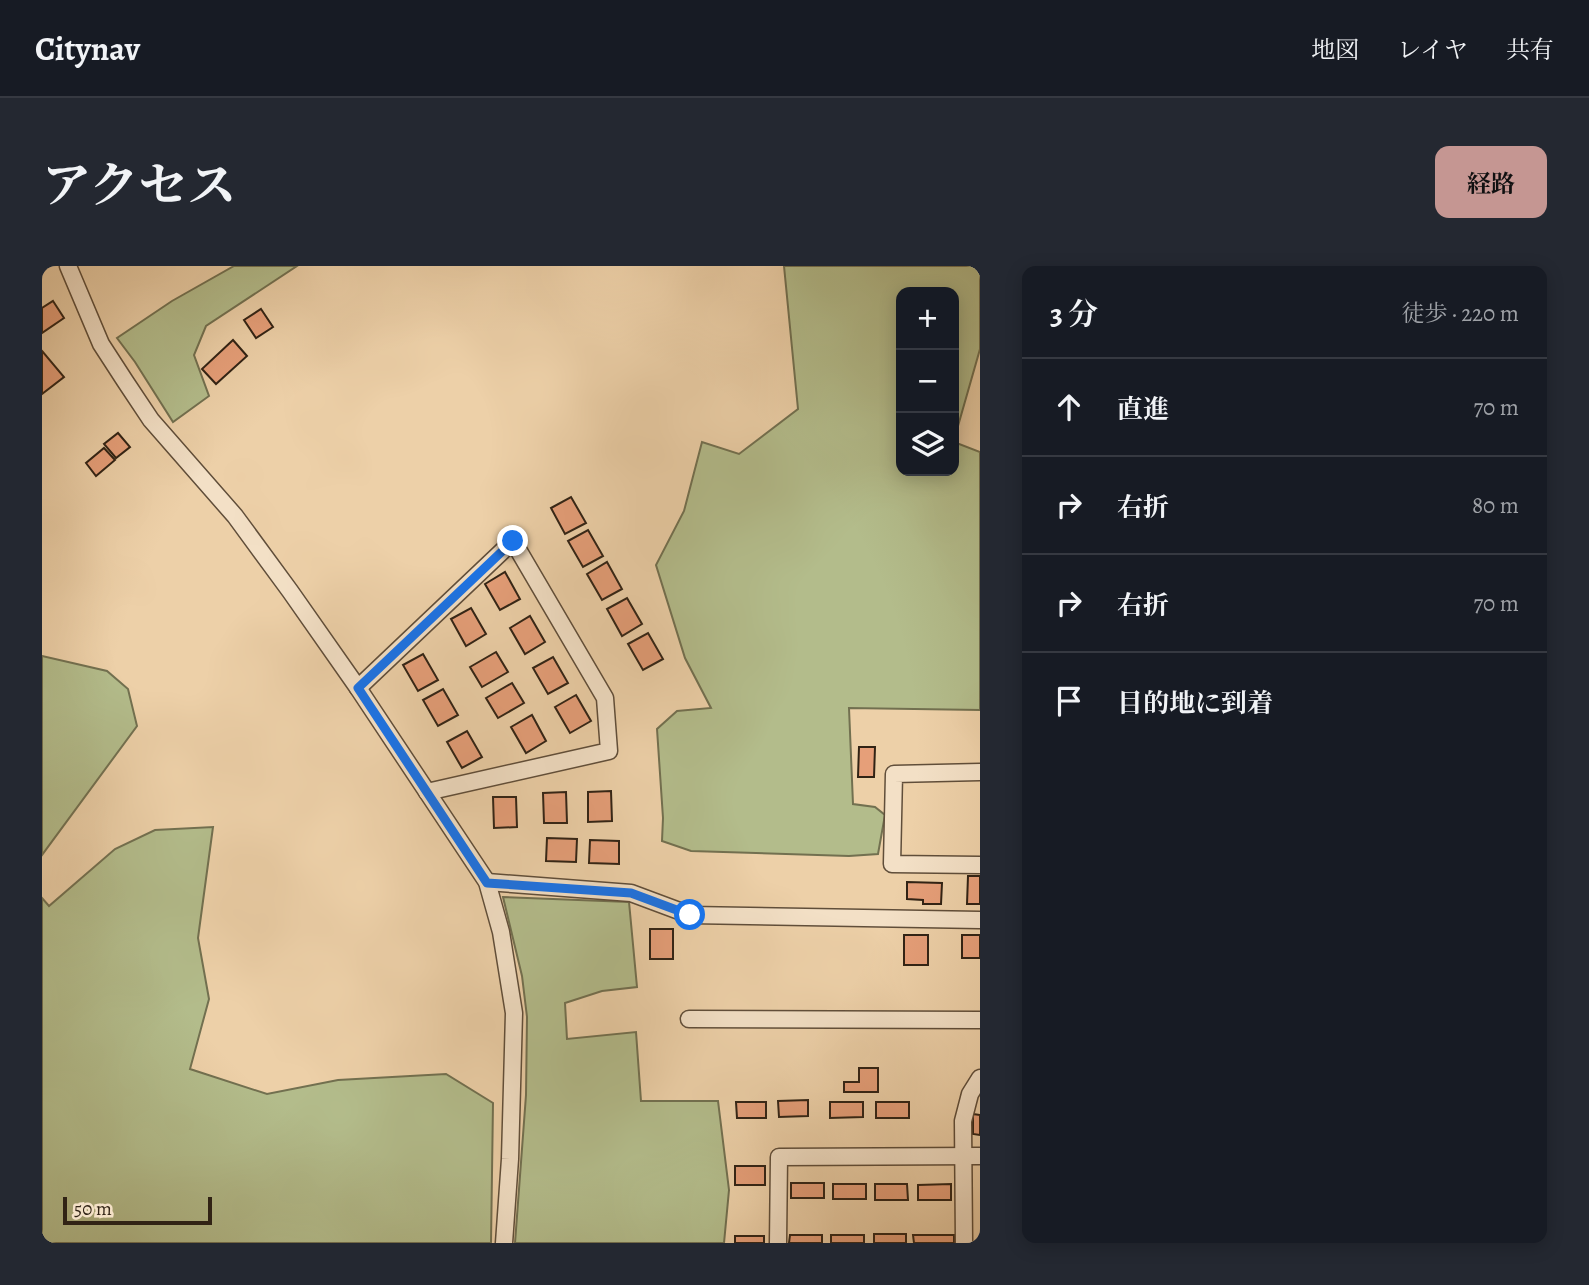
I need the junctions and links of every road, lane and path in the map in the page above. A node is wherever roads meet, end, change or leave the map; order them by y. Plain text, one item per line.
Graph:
1 (68, 266) edge
2 (358, 688) junction
3 (980, 772) edge
4 (427, 792) junction
5 (980, 865) edge
6 (487, 883) junction
7 (980, 920) edge
8 (689, 1019) dead end
9 (980, 1020) edge
10 (980, 1078) edge
11 (972, 1155) edge
12 (503, 1243) edge
13 (778, 1243) edge
14 (964, 1243) edge

1 - 2 street
2 - 4 street
2 - 4 street
3 - 5 street
4 - 6 street
6 - 7 street
6 - 12 street
8 - 9 street
10 - 11 street
11 - 13 street
11 - 14 street

